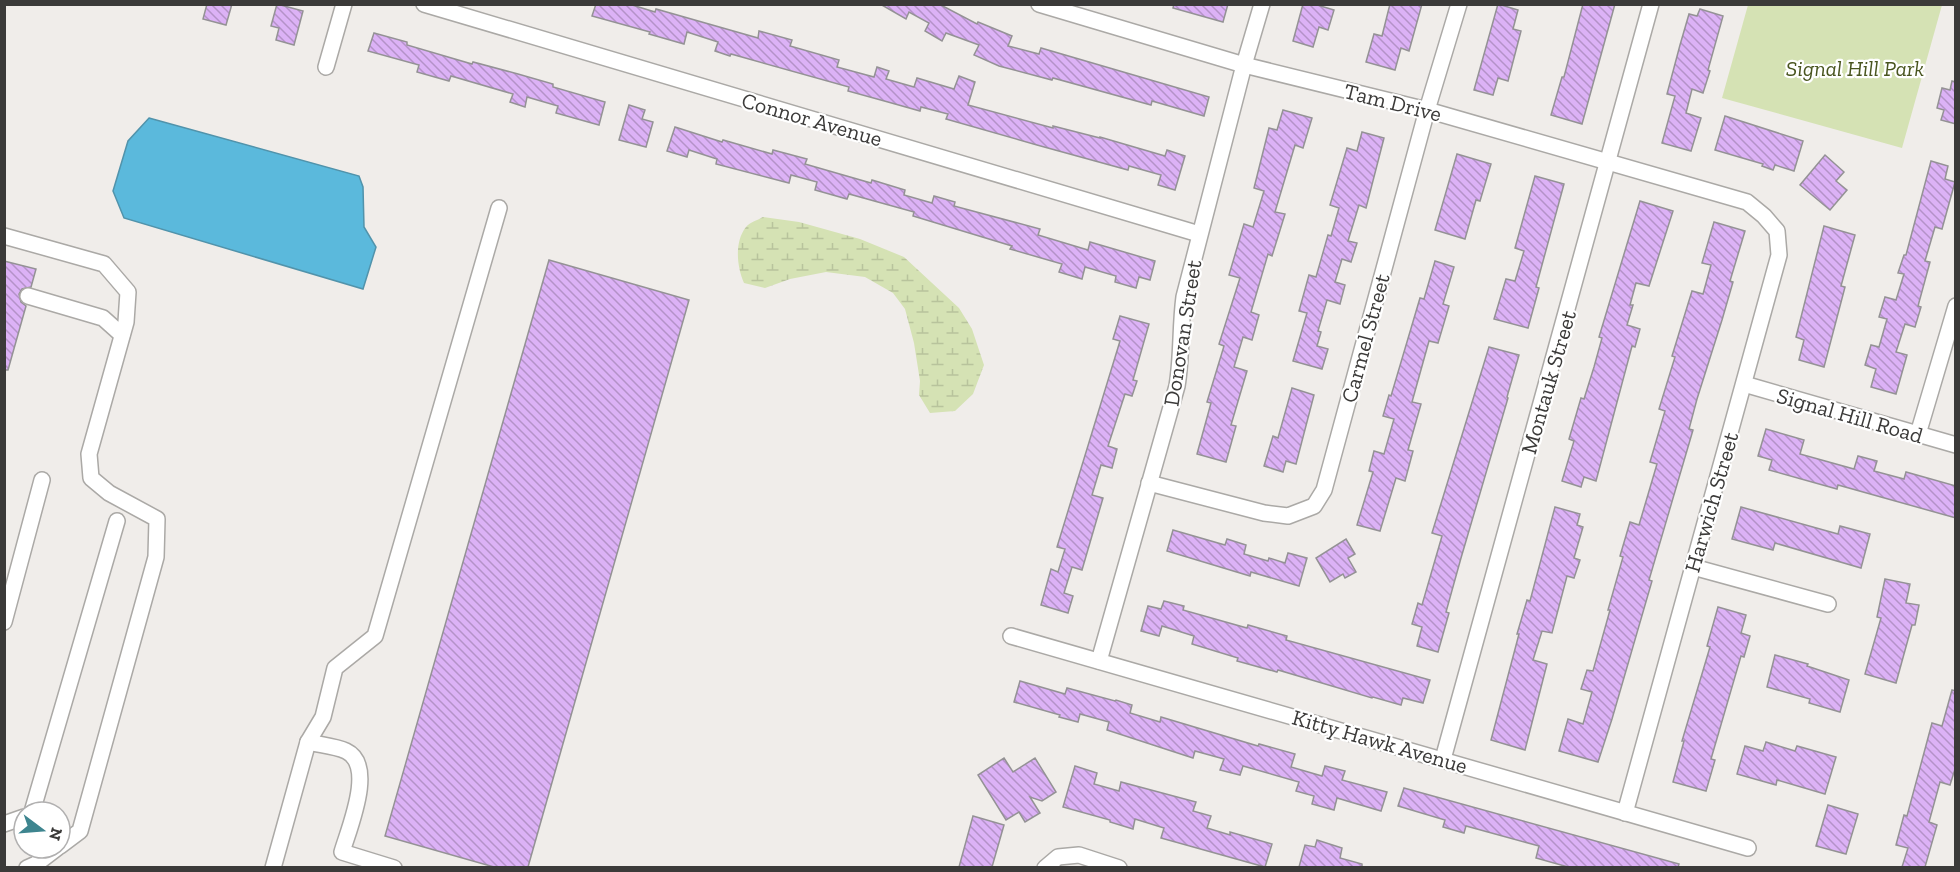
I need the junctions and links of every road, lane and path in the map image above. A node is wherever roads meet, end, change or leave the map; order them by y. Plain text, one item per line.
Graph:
1 (344, 4) edge
2 (424, 4) edge
3 (1039, 4) edge
4 (1262, 4) edge
5 (1459, 4) edge
6 (1651, 4) edge
7 (1244, 65) junction
8 (326, 67) dead end
9 (1427, 110) junction
10 (1609, 162) junction
11 (1747, 202) joint
12 (499, 208) dead end
13 (1199, 234) junction
14 (4, 236) edge
15 (28, 296) dead end
16 (1956, 306) edge
17 (122, 334) junction
18 (1744, 384) junction
19 (1918, 434) junction
20 (1956, 445) edge
21 (42, 480) dead end
22 (1149, 483) junction
23 (117, 520) dead end
24 (1693, 567) junction
25 (1828, 604) dead end
26 (4, 622) edge
27 (1011, 636) dead end
28 (1099, 661) junction
29 (308, 742) junction
30 (1443, 759) junction
31 (36, 800) edge
32 (1625, 813) junction
33 (72, 837) edge
34 (1748, 848) dead end
35 (41, 860) edge
36 (27, 867) edge
37 (273, 867) edge
38 (394, 867) edge
39 (1046, 867) edge
40 (1119, 867) edge

1 - 8 street
2 - 13 street, Connor Avenue
3 - 7 street, Tam Drive
4 - 7 street, Donovan Street
5 - 9 street, Carmel Street
6 - 10 street, Montauk Street
7 - 9 street, Tam Drive
7 - 13 street, Donovan Street
9 - 10 street, Tam Drive
9 - 22 street, Carmel Street
10 - 11 street, Tam Drive
10 - 30 street, Montauk Street
11 - 18 street, Harwich Street
12 - 29 street
13 - 22 street, Donovan Street
14 - 17 street
15 - 17 street
16 - 19 street
17 - 33 street
18 - 19 street, Signal Hill Road
18 - 24 street, Harwich Street
19 - 20 street, Signal Hill Road
21 - 26 street
22 - 28 street, Donovan Street
23 - 31 street
24 - 25 street
24 - 32 street, Harwich Street
27 - 28 street, Kitty Hawk Avenue
28 - 30 street, Kitty Hawk Avenue
29 - 37 street
29 - 38 street
30 - 32 street, Kitty Hawk Avenue
32 - 34 street, Kitty Hawk Avenue
35 - 36 street
39 - 40 street

